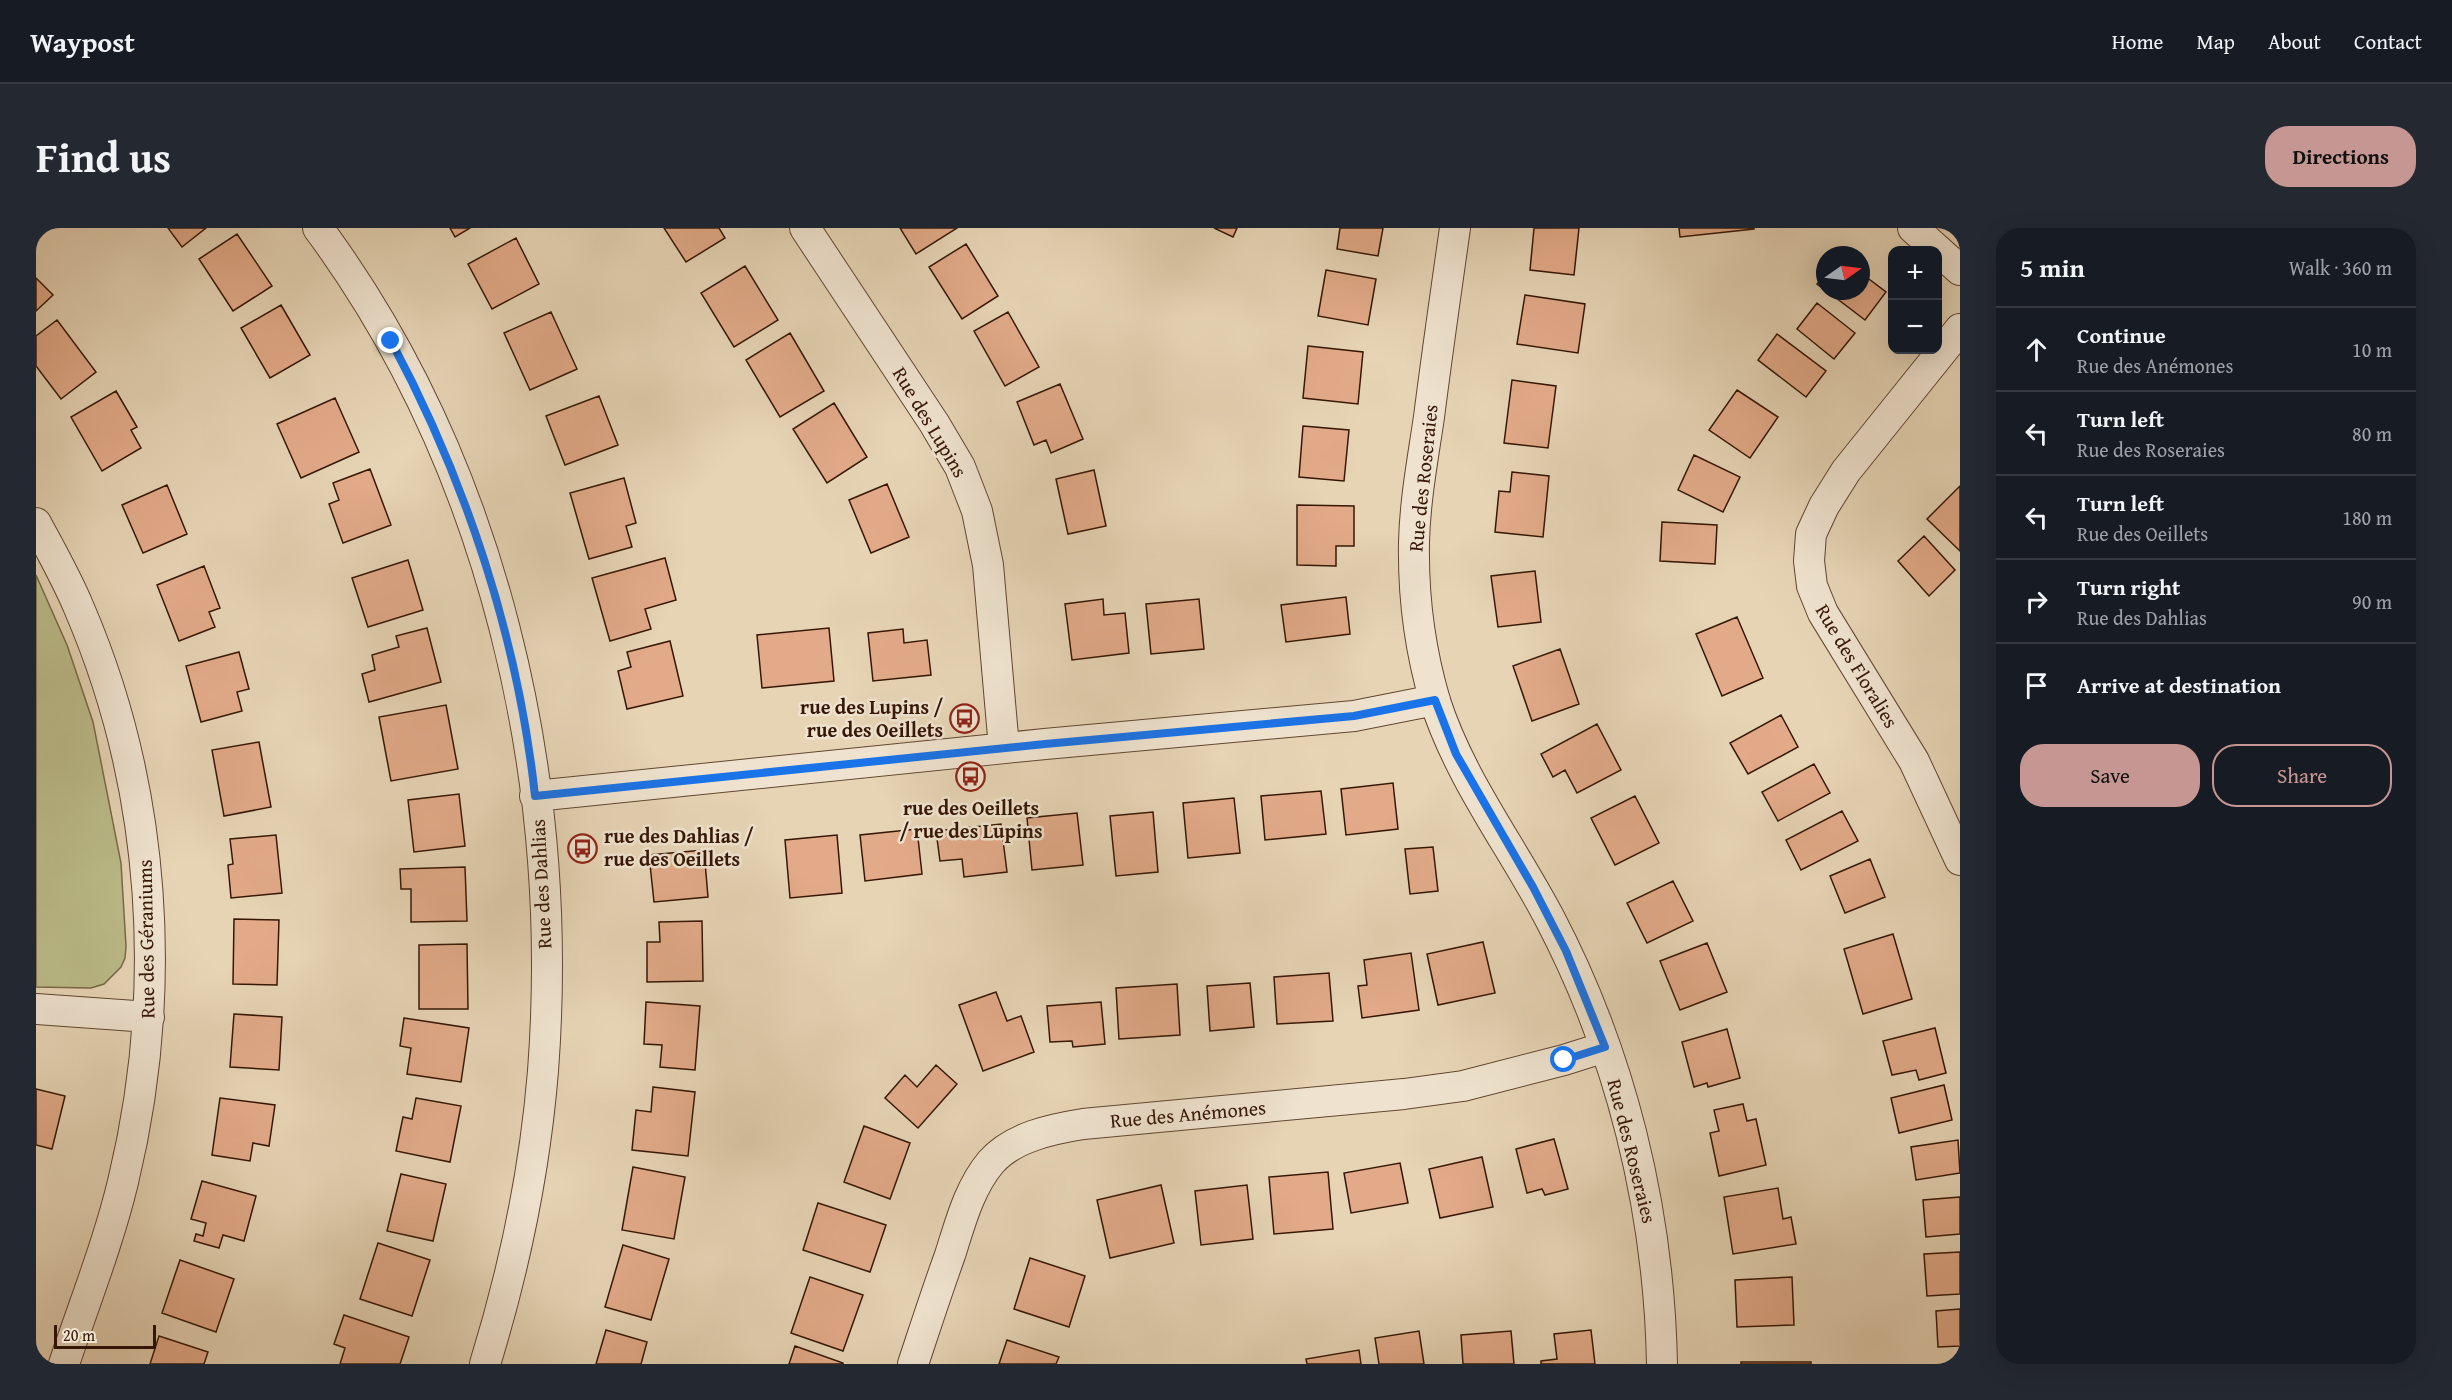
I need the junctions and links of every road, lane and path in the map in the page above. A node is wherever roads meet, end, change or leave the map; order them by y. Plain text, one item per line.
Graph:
1 (318, 228) edge
2 (805, 228) edge
3 (1455, 228) edge
4 (1913, 228) edge
5 (1960, 270) edge
6 (1960, 329) edge
7 (36, 523) edge
8 (1435, 700) junction
9 (1004, 748) junction
10 (535, 796) junction
11 (1960, 860) edge
12 (36, 1009) edge
13 (149, 1017) junction
14 (1605, 1047) junction
15 (64, 1364) edge
16 (485, 1364) edge
17 (913, 1364) edge
18 (1662, 1364) edge

1 - 10 street, Rue des Dahlias
2 - 9 street, Rue des Lupins
3 - 8 street, Rue des Roseraies
4 - 5 street
6 - 11 street, Rue des Floralies
7 - 13 street, Rue des Géraniums
8 - 9 street
8 - 14 street, Rue des Roseraies
9 - 10 street
10 - 16 street, Rue des Dahlias
12 - 13 street
13 - 15 street, Rue des Géraniums
14 - 17 street, Rue des Anémones
14 - 18 street, Rue des Roseraies

